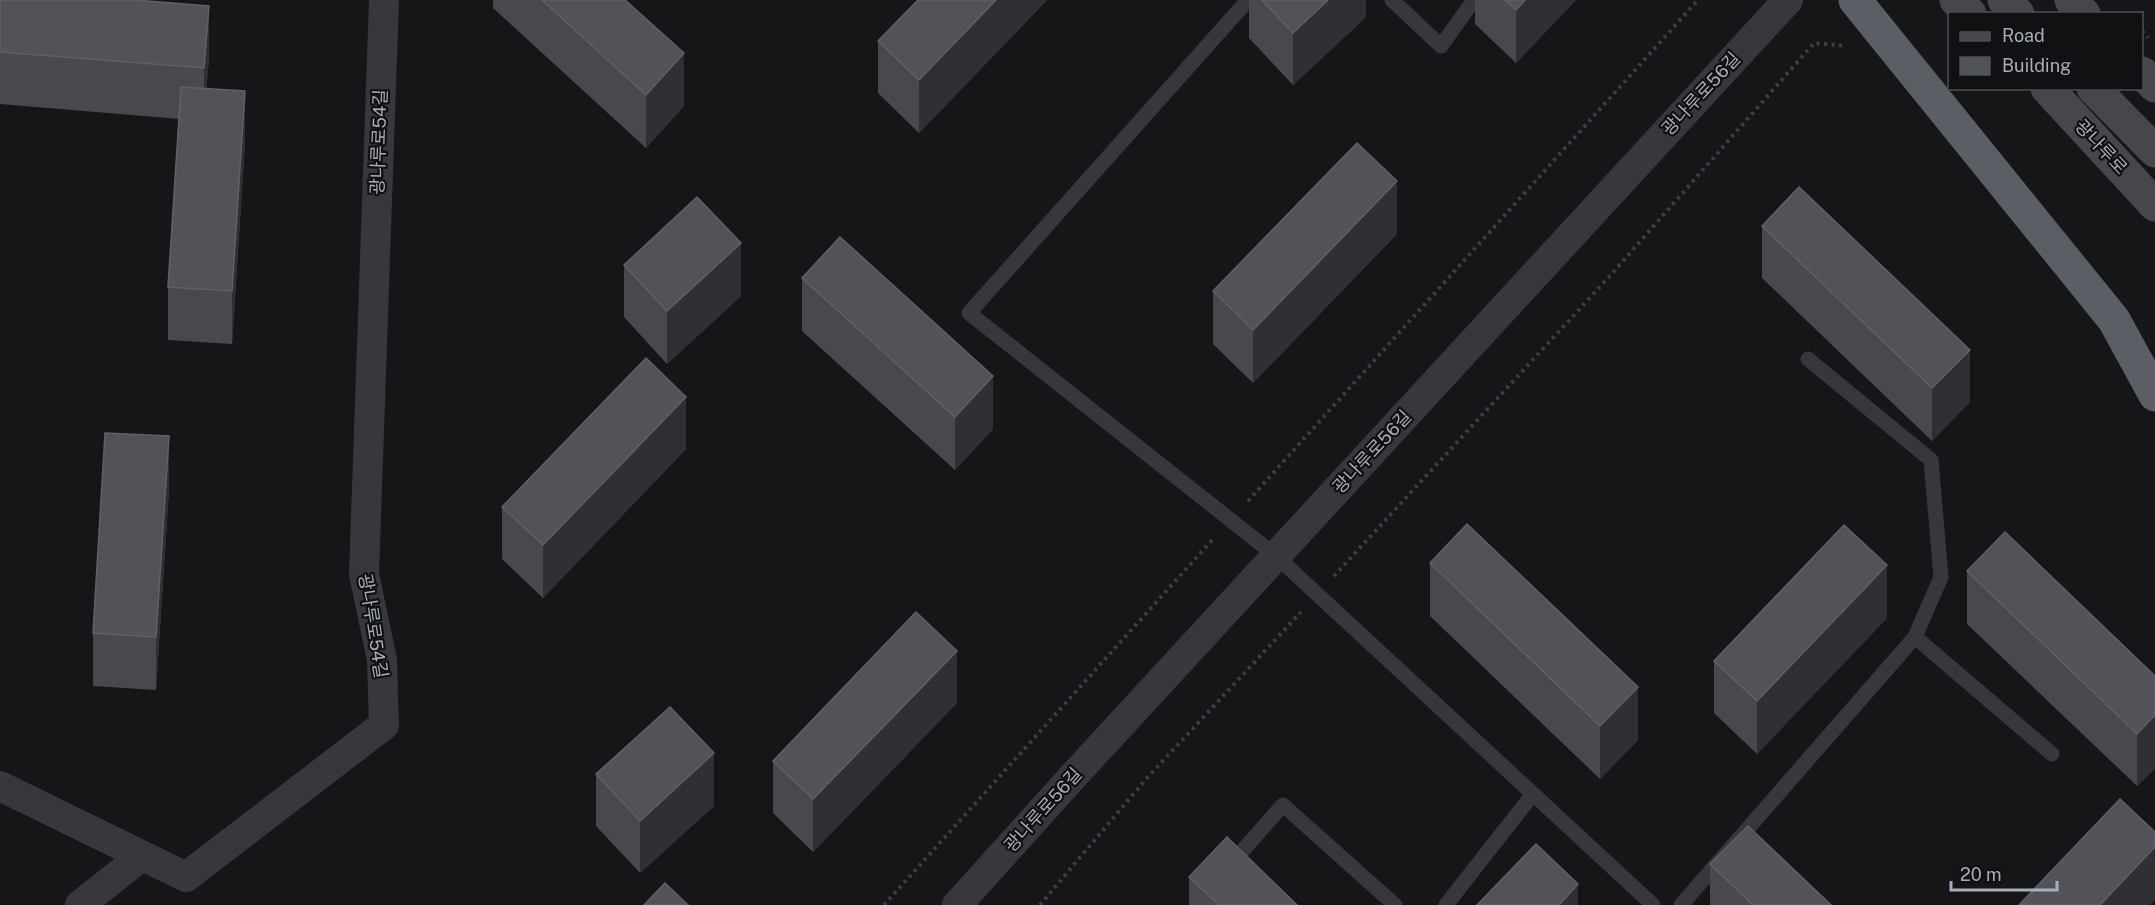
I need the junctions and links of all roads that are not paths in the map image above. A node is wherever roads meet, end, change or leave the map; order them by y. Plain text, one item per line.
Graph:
1 (384, 0) edge
2 (1248, 0) edge
3 (1392, 0) edge
4 (1474, 0) edge
5 (1788, 0) edge
6 (1855, 0) edge
7 (1956, 0) edge
8 (2004, 0) edge
9 (2071, 0) edge
10 (1968, 12) edge
11 (2016, 12) edge
12 (2082, 12) edge
13 (2143, 74) edge
14 (2155, 87) edge
15 (2049, 90) edge
16 (2095, 90) edge
17 (2155, 151) edge
18 (2155, 205) edge
19 (1808, 359) dead end
20 (2155, 395) edge
21 (1276, 556) junction
22 (1915, 637) junction
23 (2052, 754) dead end
24 (0, 786) edge
25 (1533, 794) junction
26 (142, 855) junction
27 (1218, 880) edge
28 (80, 905) edge
29 (957, 905) edge
30 (1395, 905) edge
31 (1446, 905) edge
32 (1653, 905) edge
33 (1681, 905) edge

1 - 26 street, 광나루로54길
2 - 21 lane
3 - 4 lane
5 - 21 street, 광나루로56길
6 - 20 highway
7 - 10 main road
8 - 11 main road
9 - 12 main road
13 - 14 main road
15 - 18 main road, 광나루로
16 - 17 main road, 광나루로
19 - 22 lane
21 - 25 lane
21 - 29 street, 광나루로56길
22 - 23 lane
22 - 33 lane
24 - 26 street, 광나루로54길
25 - 31 lane
25 - 32 lane
26 - 28 street
27 - 30 lane

